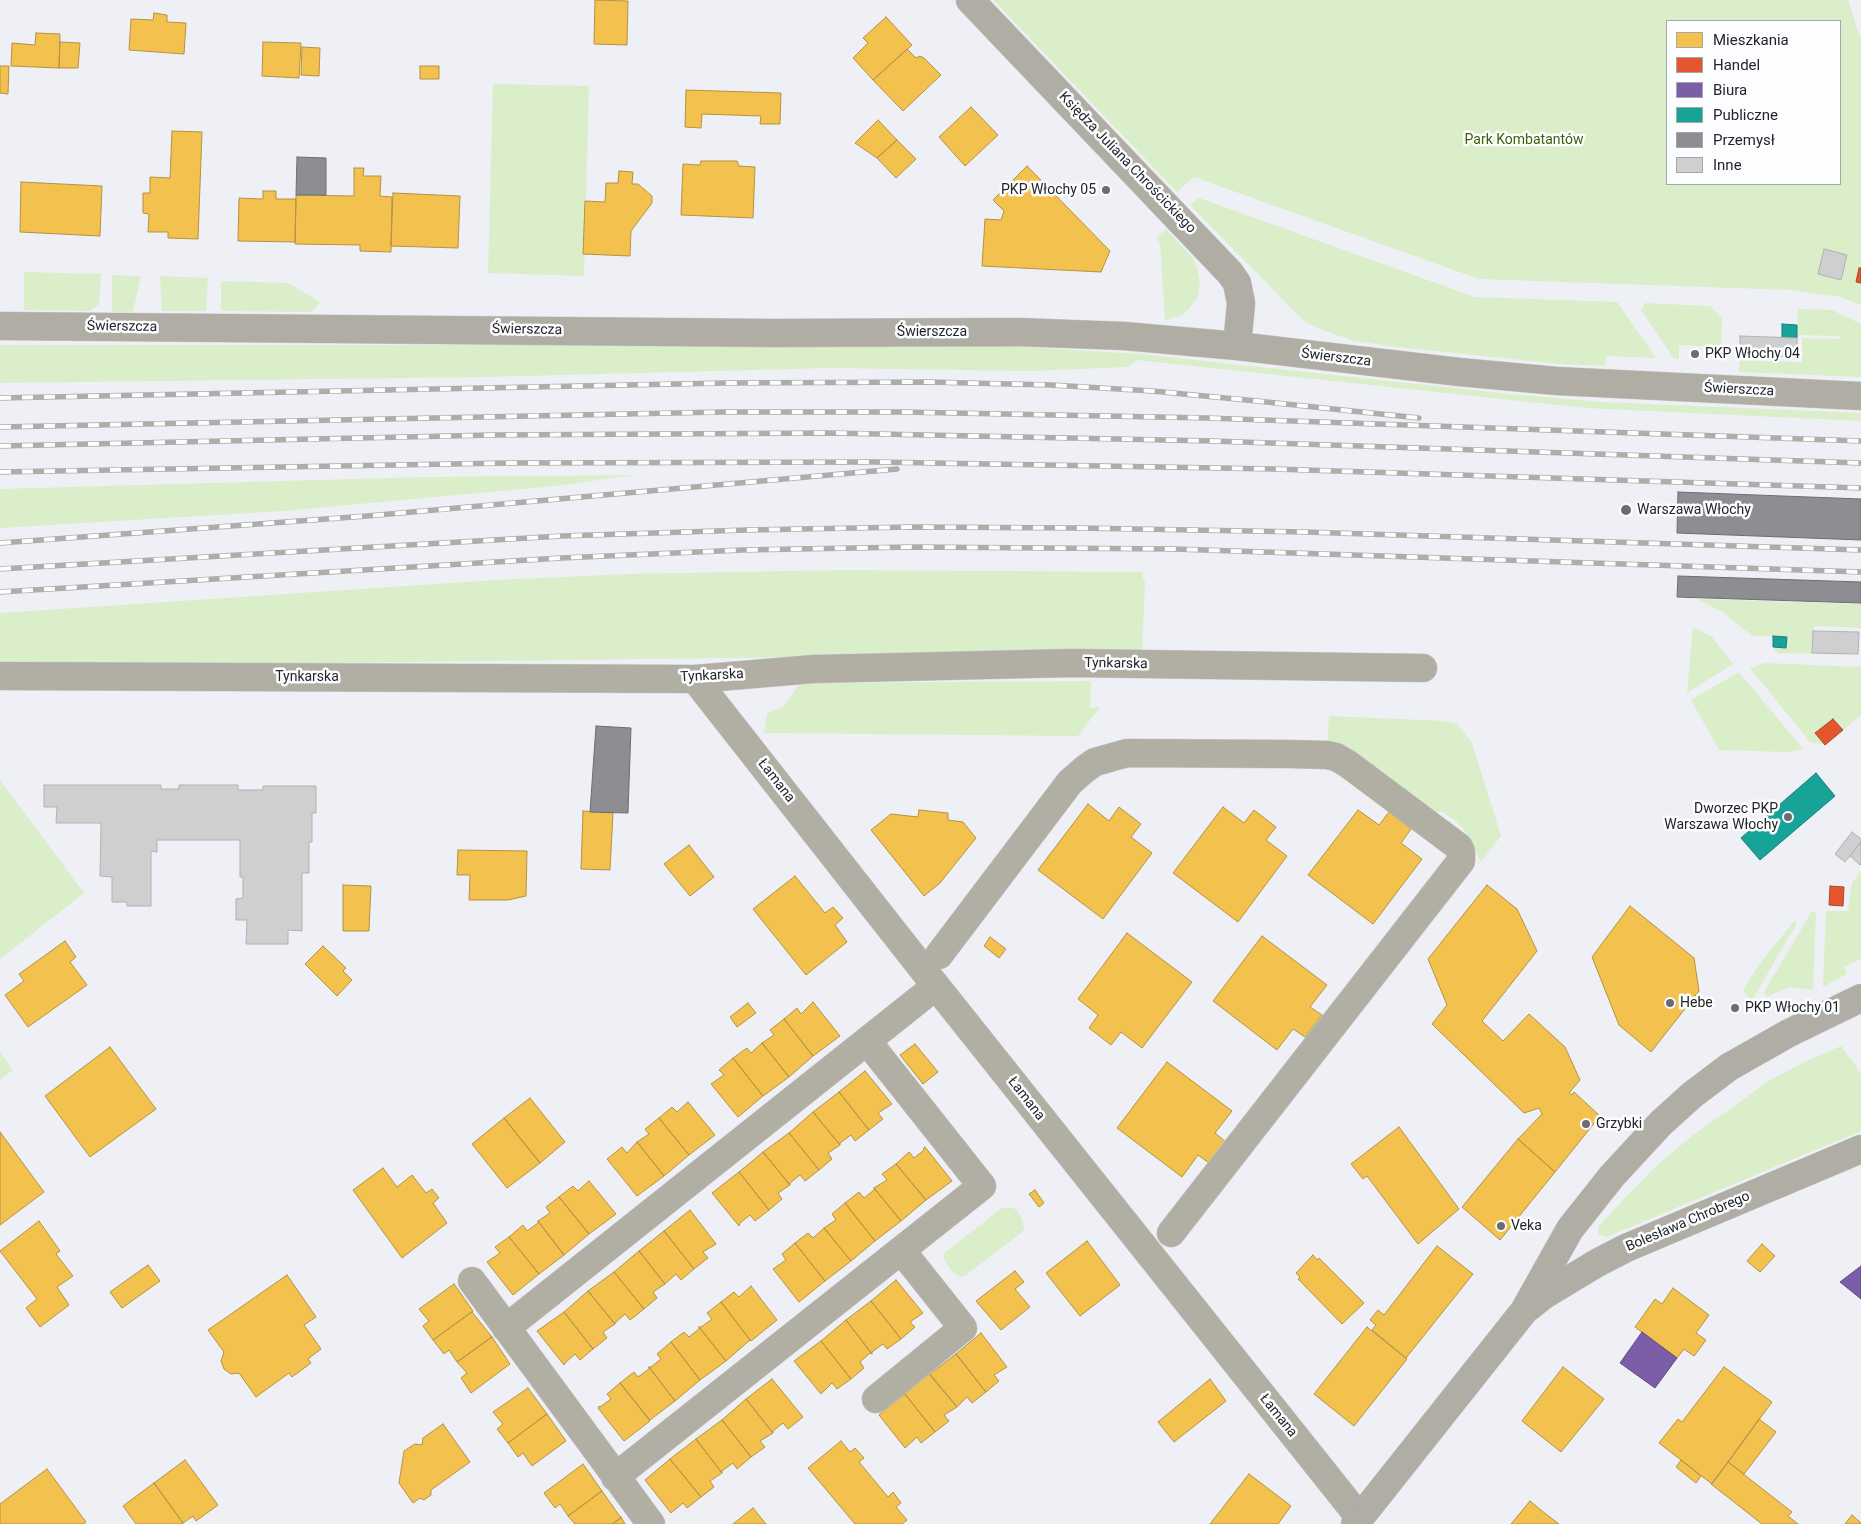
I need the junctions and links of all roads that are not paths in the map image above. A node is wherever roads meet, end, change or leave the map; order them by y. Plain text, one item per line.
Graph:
1 (970, 0) edge
2 (0, 326) edge
3 (1237, 346) junction
4 (1861, 396) edge
5 (1423, 668) dead end
6 (0, 676) edge
7 (695, 679) junction
8 (939, 955) dead end
9 (936, 986) junction
10 (1861, 998) edge
11 (1829, 1012) junction
12 (1861, 1016) edge
13 (867, 1041) junction
14 (1861, 1149) edge
15 (1171, 1233) dead end
16 (901, 1250) junction
17 (472, 1281) dead end
18 (1524, 1310) junction
19 (506, 1328) junction
20 (876, 1399) dead end
21 (615, 1477) junction
22 (1357, 1521) edge
23 (651, 1524) edge

1 - 3 street, Księdza Juliana Chrościckiego
2 - 3 street, Świerszcza
3 - 4 street, Świerszcza
5 - 7 street, Tynkarska
6 - 7 street, Tynkarska
7 - 9 street, Łamana
8 - 15 street
9 - 13 street
9 - 22 street, Łamana
10 - 11 street, Bolesława Chrobrego
11 - 12 street
11 - 18 street, Bolesława Chrobrego
13 - 16 street
13 - 19 street
14 - 18 street, Bolesława Chrobrego
16 - 20 street
16 - 21 street
17 - 19 street
18 - 22 street, Bolesława Chrobrego
19 - 21 street
21 - 23 street

